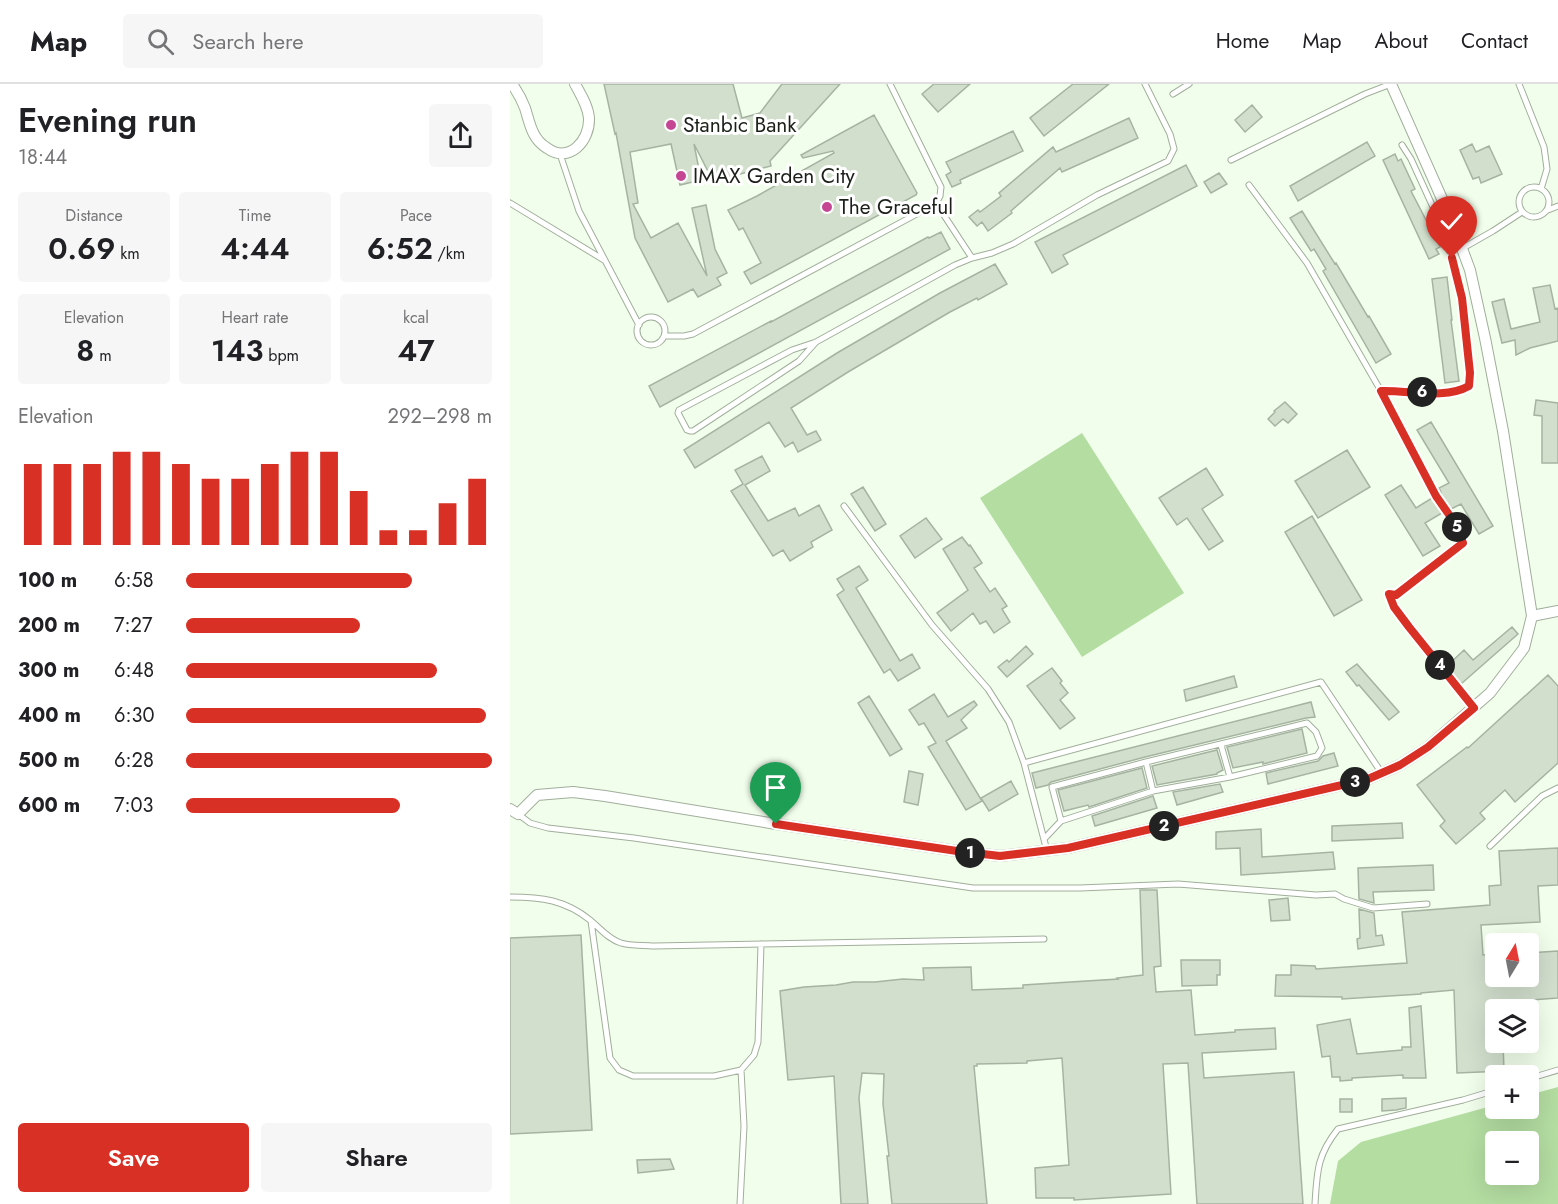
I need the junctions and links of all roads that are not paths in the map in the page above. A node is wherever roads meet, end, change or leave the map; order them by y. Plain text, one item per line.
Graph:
1 (512, 84) edge
2 (575, 84) edge
3 (890, 84) edge
4 (1145, 84) edge
5 (1189, 84) edge
6 (1391, 84) edge
7 (1519, 84) edge
8 (1173, 94) dead end
9 (1402, 145) dead end
10 (560, 153) junction
11 (1231, 160) dead end
12 (1249, 185) dead end
13 (1541, 189) junction
14 (510, 203) edge
15 (936, 203) junction
16 (1558, 206) edge
17 (1548, 210) junction
18 (1522, 212) junction
19 (1463, 248) junction
20 (972, 258) junction
21 (604, 260) junction
22 (639, 325) junction
23 (665, 336) junction
24 (816, 342) junction
25 (1381, 391) junction
26 (844, 506) dead end
27 (1558, 611) edge
28 (1532, 616) junction
29 (1474, 708) junction
30 (1221, 745) junction
31 (1146, 762) junction
32 (1024, 763) junction
33 (1382, 773) junction
34 (1230, 777) junction
35 (1558, 788) edge
36 (1153, 791) junction
37 (514, 812) edge
38 (1060, 821) junction
39 (1044, 839) junction
40 (1490, 846) dead end
41 (1047, 851) junction
42 (510, 897) edge
43 (1426, 904) dead end
44 (591, 921) junction
45 (1044, 939) dead end
46 (761, 944) junction
47 (741, 1070) junction
48 (1558, 1070) edge
49 (1539, 1076) edge
50 (1485, 1093) edge
51 (740, 1204) edge
52 (1315, 1204) edge

1 - 10 street
2 - 10 street
3 - 15 lane
4 - 20 lane
5 - 8 lane
6 - 11 lane
6 - 19 street
7 - 13 lane
9 - 25 lane
10 - 21 lane
12 - 25 lane
13 - 17 lane
13 - 18 lane
14 - 21 lane
15 - 20 lane
15 - 23 lane
16 - 17 lane
17 - 18 lane
18 - 19 lane
19 - 28 street
20 - 24 lane
21 - 22 lane
22 - 23 lane
22 - 23 lane
24 - 24 lane
25 - 29 lane
26 - 32 lane
27 - 28 street
28 - 29 street
29 - 33 street
30 - 31 lane
30 - 34 lane
30 - 34 lane
31 - 36 lane
31 - 38 lane
32 - 33 lane
32 - 39 lane
33 - 41 street
34 - 36 lane
35 - 40 lane
36 - 38 lane
37 - 41 street
37 - 43 lane
38 - 39 lane
39 - 41 lane
42 - 44 lane
44 - 46 lane
44 - 47 lane
45 - 46 lane
46 - 47 lane
47 - 51 lane
48 - 49 lane
50 - 52 lane

